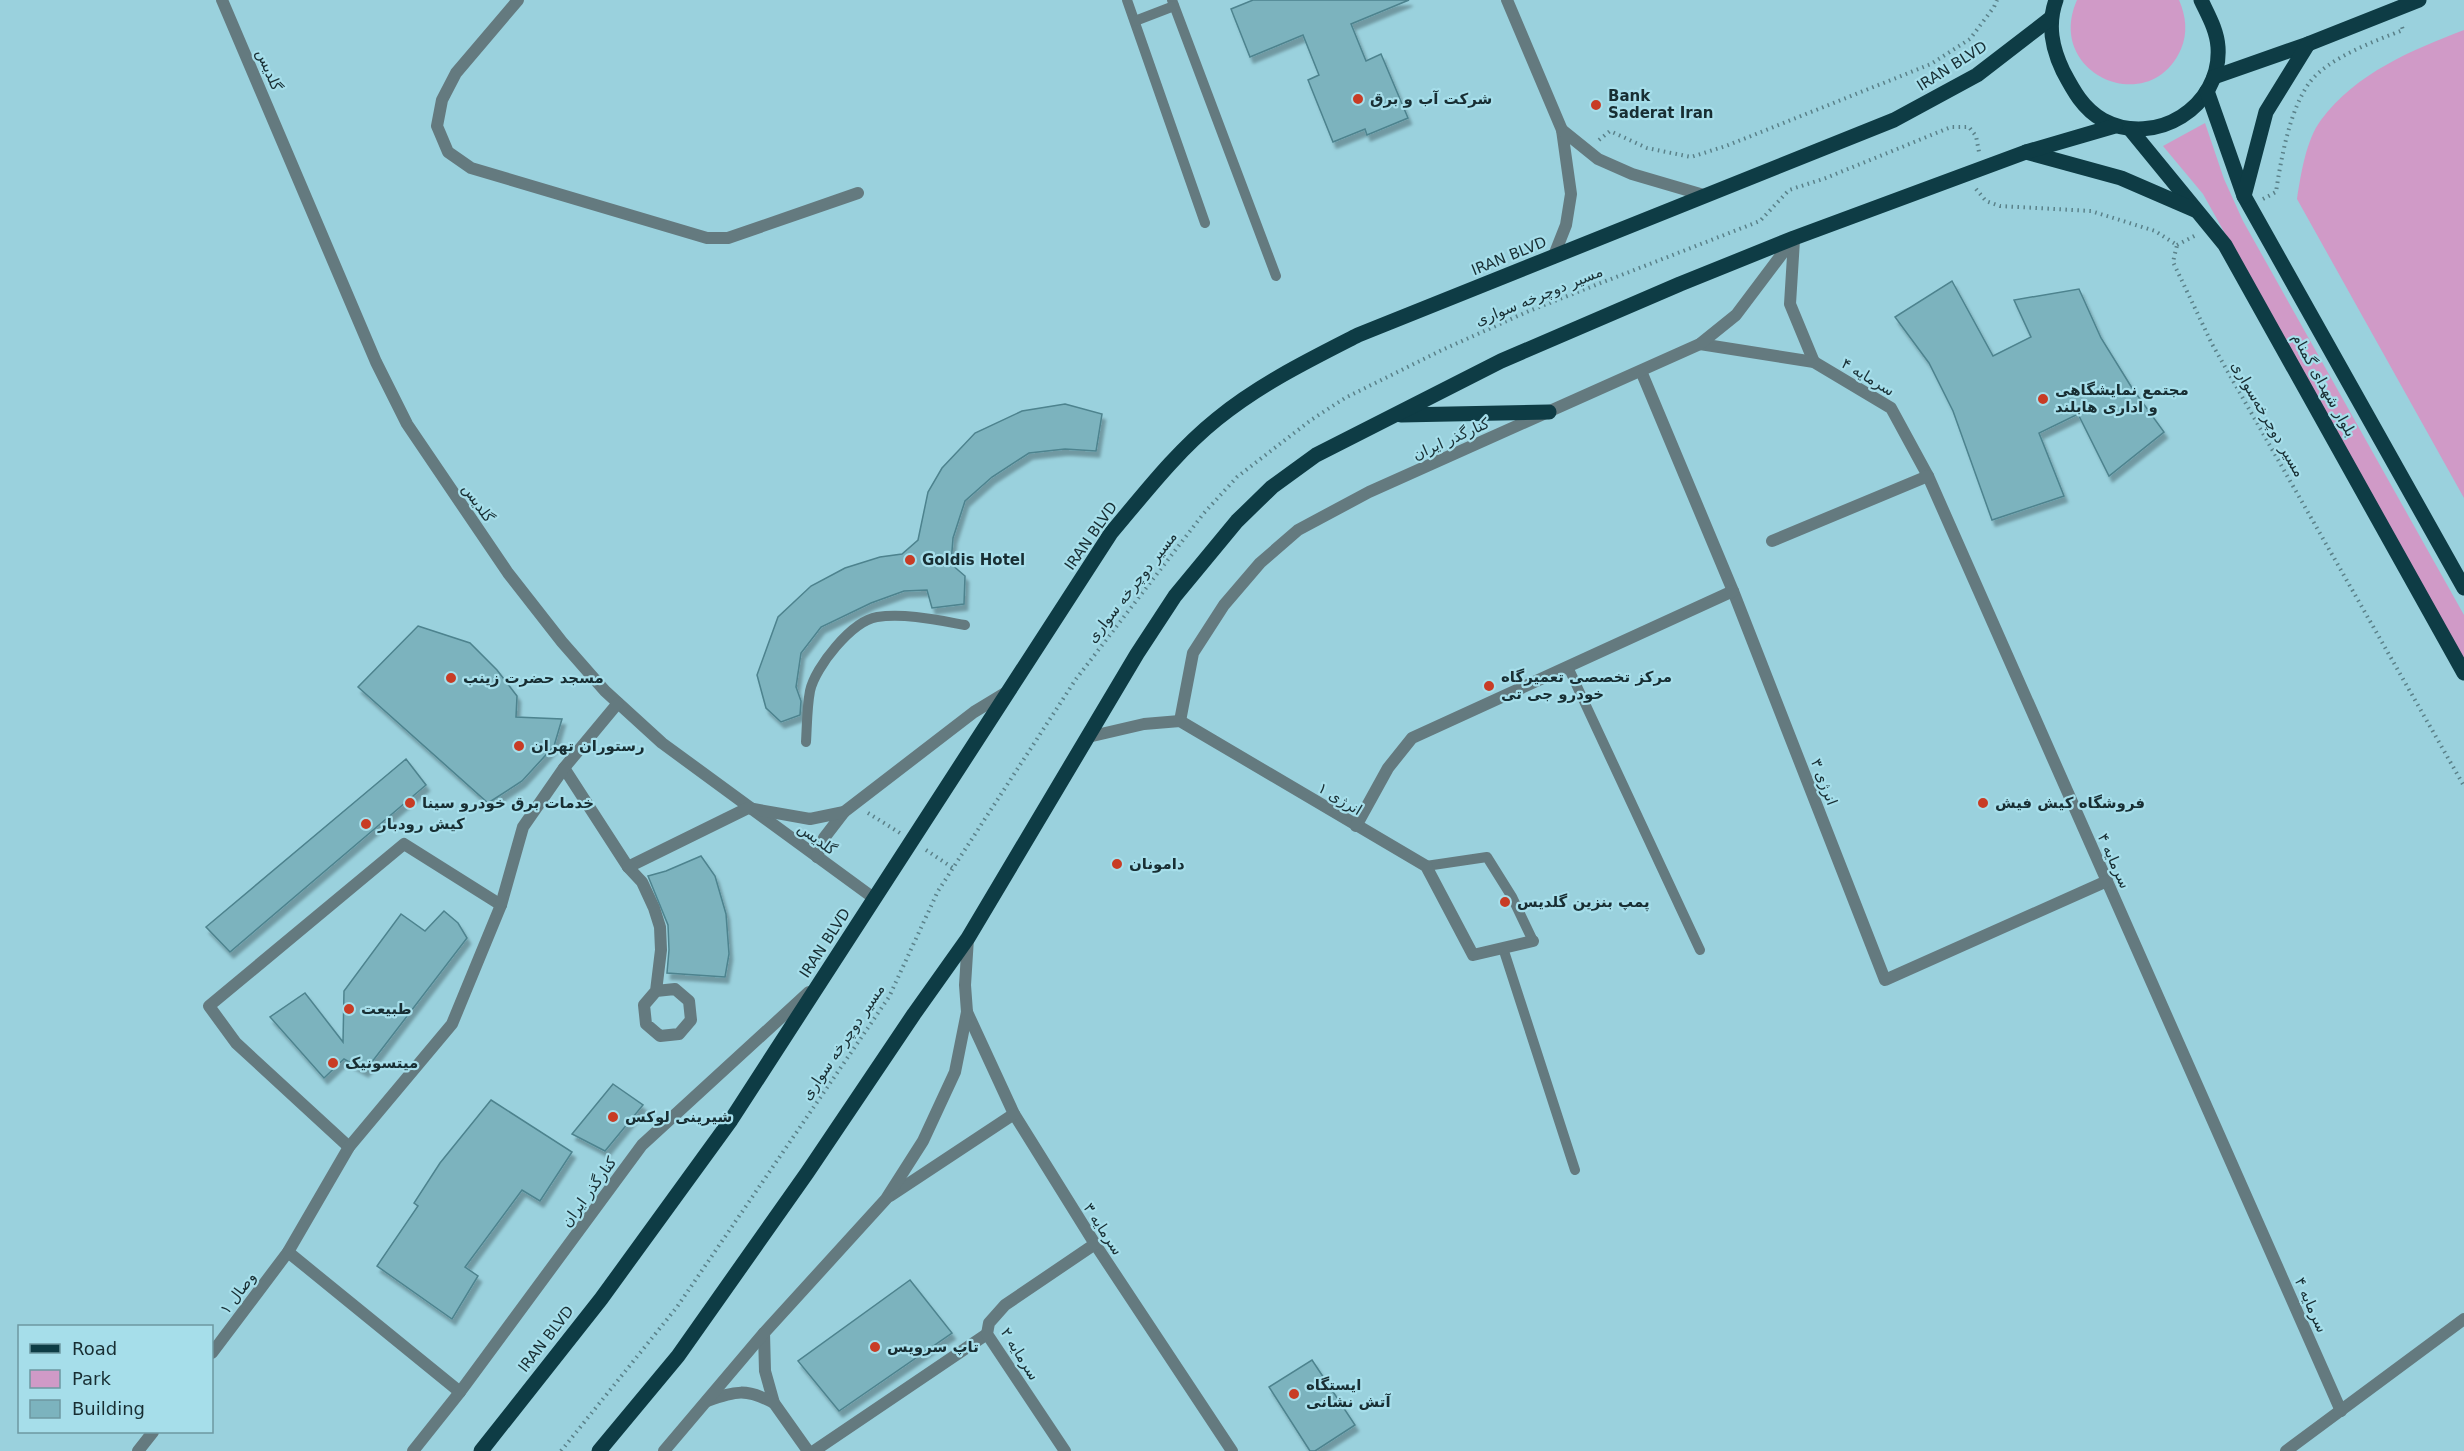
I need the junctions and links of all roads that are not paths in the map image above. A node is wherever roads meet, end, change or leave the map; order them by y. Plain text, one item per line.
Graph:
1 (222, 0) edge
2 (518, 0) edge
3 (1127, 0) edge
4 (1507, 0) edge
5 (2056, 0) edge
6 (2201, 0) edge
7 (2419, 0) edge
8 (1173, 3) edge
9 (2051, 18) junction
10 (1135, 21) junction
11 (2308, 44) junction
12 (2210, 84) junction
13 (2123, 128) junction
14 (1562, 130) junction
15 (2026, 152) junction
16 (858, 193) dead end
17 (1707, 196) junction
18 (2250, 199) junction
19 (2199, 212) junction
20 (1205, 223) dead end
21 (1794, 238) junction
22 (1553, 258) junction
23 (1276, 276) dead end
24 (1700, 344) junction
25 (1814, 362) junction
26 (1641, 371) junction
27 (1549, 412) junction
28 (1395, 415) junction
29 (1928, 476) junction
30 (1772, 541) dead end
31 (2464, 588) edge
32 (1733, 591) junction
33 (965, 625) dead end
34 (1568, 667) junction
35 (2464, 673) edge
36 (1010, 690) junction
37 (618, 703) junction
38 (1180, 721) junction
39 (1088, 737) junction
40 (806, 742) dead end
41 (564, 768) junction
42 (748, 808) junction
43 (844, 812) junction
44 (1356, 826) junction
45 (817, 857) junction
46 (1426, 866) junction
47 (628, 867) junction
48 (2107, 880) junction
49 (875, 899) junction
50 (501, 905) junction
51 (968, 938) junction
52 (1533, 941) joint
53 (1503, 948) junction
54 (1700, 950) dead end
55 (821, 981) junction
56 (656, 991) dead end
57 (967, 1012) junction
58 (1014, 1114) junction
59 (349, 1147) junction
60 (1575, 1170) dead end
61 (886, 1199) junction
62 (1095, 1244) junction
63 (288, 1252) junction
64 (2464, 1319) edge
65 (764, 1333) junction
66 (987, 1334) junction
67 (213, 1352) edge
68 (460, 1392) junction
69 (706, 1401) junction
70 (774, 1403) junction
71 (2341, 1411) junction
72 (152, 1433) edge
73 (138, 1451) edge
74 (413, 1451) edge
75 (481, 1451) edge
76 (599, 1451) edge
77 (664, 1451) edge
78 (808, 1451) edge
79 (814, 1451) edge
80 (1065, 1451) edge
81 (1232, 1451) edge
82 (2286, 1451) edge

1 - 37 street, گلدیس
2 - 16 street
3 - 10 lane
4 - 14 street
5 - 9 main road
6 - 12 main road
7 - 11 main road
8 - 10 lane
8 - 23 lane
9 - 13 main road
9 - 17 main road, IRAN BLVD
10 - 20 lane
11 - 12 main road
11 - 18 main road
12 - 13 main road
12 - 18 main road, بلوار شهدای گمنام
13 - 15 main road
13 - 19 main road, بلوار شهدای گمنام
14 - 17 street
14 - 22 street
15 - 19 main road
15 - 21 main road
17 - 22 main road, IRAN BLVD
18 - 31 main road, بلوار شهدای گمنام
19 - 35 main road, بلوار شهدای گمنام
21 - 24 street, کنارگذر ایران
21 - 25 street
21 - 28 main road
22 - 36 main road, IRAN BLVD
24 - 25 street
24 - 26 street, کنارگذر ایران
25 - 29 street, سرمایه ۴
26 - 27 street, کنارگذر ایران
26 - 32 street, انرژی ۳
27 - 28 main road
27 - 38 street, کنارگذر ایران
28 - 39 main road
29 - 30 street
29 - 48 street, سرمایه ۴
32 - 34 street
32 - 48 street, انرژی ۳
33 - 40 lane
34 - 44 street
34 - 54 lane
36 - 43 street
36 - 49 main road, IRAN BLVD
37 - 41 street, وصال ۱
37 - 42 street, گلدیس
38 - 39 street
38 - 44 street, انرژی ۱
39 - 51 main road
41 - 47 street
41 - 50 street, وصال ۱
42 - 43 street
42 - 45 street, گلدیس
42 - 47 street
43 - 45 street
44 - 46 street, انرژی ۱
45 - 49 street, گلدیس
46 - 52 lane
46 - 53 street
47 - 56 street
48 - 71 street, سرمایه ۴
49 - 55 main road, IRAN BLVD
50 - 59 street, وصال ۱
50 - 59 street
51 - 57 street
51 - 76 main road
52 - 53 street
53 - 60 lane
55 - 68 street, کنارگذر ایران
55 - 75 main road, IRAN BLVD
57 - 58 street, سرمایه ۳
57 - 61 street
58 - 61 street
58 - 62 street, سرمایه ۳
59 - 63 street, وصال ۱
61 - 65 street
62 - 66 street, سرمایه ۲
62 - 81 street, سرمایه ۳
63 - 67 street, وصال ۱
63 - 68 street
64 - 71 street
65 - 69 street
65 - 70 street
66 - 79 street
66 - 80 street, سرمایه ۲
68 - 74 street, کنارگذر ایران
69 - 70 street
69 - 77 street
70 - 78 street
71 - 82 street
72 - 73 street

